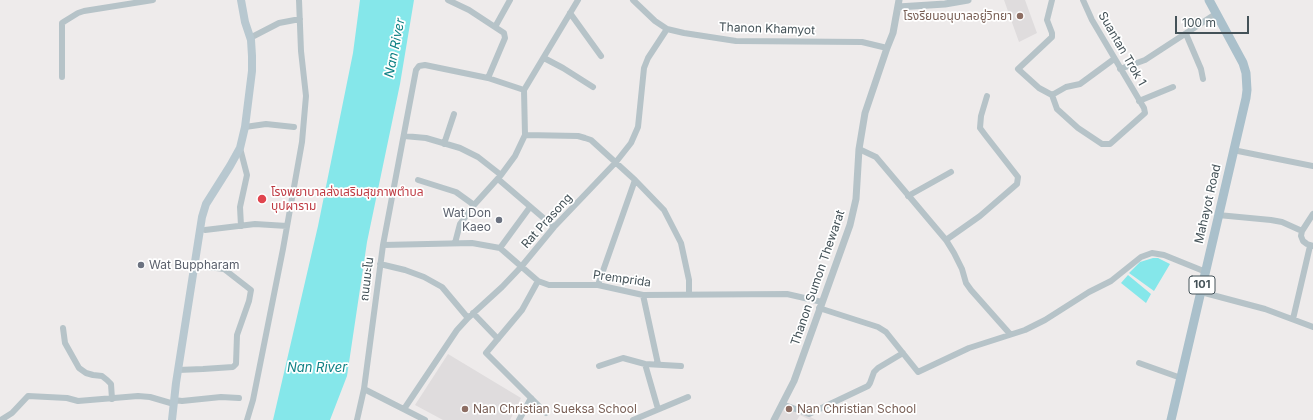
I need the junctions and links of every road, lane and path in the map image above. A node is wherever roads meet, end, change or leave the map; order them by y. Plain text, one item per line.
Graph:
1 (153, 0) edge
2 (241, 0) edge
3 (299, 0) edge
4 (448, 0) edge
5 (510, 0) edge
6 (578, 0) edge
7 (633, 0) edge
8 (968, 0) edge
9 (1052, 0) edge
10 (1083, 0) edge
11 (1209, 0) edge
12 (899, 4) edge
13 (570, 13) junction
14 (1217, 13) junction
15 (300, 18) junction
16 (495, 27) junction
17 (667, 29) junction
18 (1186, 34) junction
19 (250, 38) junction
20 (887, 48) junction
21 (601, 56) dead end
22 (544, 58) junction
23 (1114, 59) junction
24 (1120, 69) junction
25 (62, 77) dead end
26 (488, 78) junction
27 (1203, 78) dead end
28 (593, 87) dead end
29 (1173, 87) dead end
30 (524, 90) junction
31 (1052, 95) junction
32 (987, 96) dead end
33 (1139, 101) junction
34 (454, 114) dead end
35 (245, 127) junction
36 (294, 127) dead end
37 (525, 135) junction
38 (404, 136) junction
39 (444, 144) junction
40 (240, 148) junction
41 (859, 148) junction
42 (1233, 150) junction
43 (616, 162) junction
44 (1313, 166) edge
45 (951, 172) dead end
46 (499, 177) junction
47 (418, 180) dead end
48 (635, 180) junction
49 (908, 196) junction
50 (474, 205) junction
51 (530, 207) junction
52 (1313, 214) edge
53 (1218, 215) junction
54 (241, 226) junction
55 (287, 226) junction
56 (554, 227) junction
57 (205, 230) dead end
58 (1302, 231) junction
59 (946, 240) junction
60 (455, 243) junction
61 (383, 245) junction
62 (1312, 246) edge
63 (500, 248) junction
64 (380, 264) junction
65 (193, 265) junction
66 (521, 267) junction
67 (1206, 272) junction
68 (538, 281) junction
69 (598, 285) junction
70 (1201, 292) junction
71 (690, 294) junction
72 (643, 296) junction
73 (820, 305) junction
74 (471, 315) junction
75 (1293, 319) junction
76 (1313, 327) edge
77 (63, 328) dead end
78 (1010, 334) junction
79 (498, 339) junction
80 (903, 353) junction
81 (1139, 363) dead end
82 (645, 364) junction
83 (658, 364) junction
84 (599, 366) dead end
85 (681, 366) dead end
86 (178, 370) junction
87 (1181, 378) junction
88 (364, 388) junction
89 (688, 397) dead end
90 (239, 398) dead end
91 (531, 398) junction
92 (112, 399) junction
93 (174, 402) junction
94 (782, 404) junction
95 (404, 409) junction
96 (658, 409) junction
97 (546, 413) dead end
98 (1, 420) edge
99 (172, 420) edge
100 (247, 420) edge
101 (357, 420) edge
102 (425, 420) edge
103 (519, 420) edge
104 (633, 420) edge
105 (774, 420) edge
106 (1171, 420) edge

1 - 25 street
2 - 19 main road
3 - 15 street
4 - 16 street
5 - 16 street
6 - 13 street
7 - 17 street, Thanon Khamyot
8 - 12 street
9 - 31 street
10 - 23 street, Suantan Trok 1
11 - 14 main road, Mahayot Road / 101
12 - 20 street, Thanon Sumon Thewarat
13 - 21 street
13 - 22 street
14 - 18 street
14 - 42 main road, Mahayot Road / 101
15 - 19 street
15 - 55 street
16 - 26 street
17 - 20 street, Thanon Khamyot
17 - 43 street, Rat Prasong
18 - 24 street
18 - 27 street
19 - 35 main road
20 - 41 street, Thanon Sumon Thewarat
22 - 28 street
22 - 30 street
23 - 24 street, Suantan Trok 1
23 - 31 street
24 - 33 street, Suantan Trok 1
26 - 30 street
26 - 38 street
29 - 33 street
30 - 37 street
31 - 33 street, Suantan Trok 1
32 - 59 street
34 - 39 street
35 - 36 street
35 - 40 main road
37 - 43 street
37 - 46 street
38 - 39 street
38 - 61 street
39 - 46 street
40 - 54 street
40 - 65 main road
41 - 49 street
41 - 73 street, Thanon Sumon Thewarat
42 - 44 street
42 - 53 main road, Mahayot Road / 101
43 - 48 street
43 - 56 street, Rat Prasong
45 - 49 street
46 - 50 street
46 - 51 street
47 - 50 street
48 - 69 street
48 - 71 street
49 - 59 street
50 - 60 street
51 - 56 street
51 - 63 street
52 - 58 street
53 - 58 street
53 - 67 main road, Mahayot Road / 101
54 - 55 street
54 - 57 street
55 - 100 street
56 - 66 street, Rat Prasong
58 - 62 street
59 - 78 street
60 - 61 street, ถนนมะโน
60 - 63 street, Premprida
61 - 64 street, ถนนมะโน
62 - 75 street
63 - 66 street, Premprida
64 - 74 street
64 - 88 street, ถนนมะโน
65 - 86 main road
65 - 86 street
66 - 68 street, Premprida
66 - 74 street, Rat Prasong
67 - 70 main road, Mahayot Road / 101
67 - 78 street
68 - 69 street, Premprida
68 - 79 street
69 - 72 street, Premprida
70 - 75 street
70 - 87 main road, Mahayot Road / 101
71 - 72 street, Premprida
71 - 73 street, Premprida
72 - 83 street
73 - 80 street, Premprida
73 - 94 street, Thanon Sumon Thewarat
74 - 79 street
74 - 95 street, Rat Prasong
75 - 76 street
77 - 92 street
78 - 80 street, Premprida
79 - 91 street
80 - 94 street
81 - 87 street
82 - 83 street
82 - 84 street
82 - 96 street
83 - 85 street
86 - 93 main road
87 - 106 main road, Mahayot Road / 101
88 - 95 street
88 - 101 street, ถนนมะโน
89 - 96 street
90 - 93 street
91 - 97 street
91 - 103 street
92 - 93 street
92 - 98 street
93 - 99 main road
94 - 105 street, Thanon Sumon Thewarat
95 - 102 street
96 - 104 street

